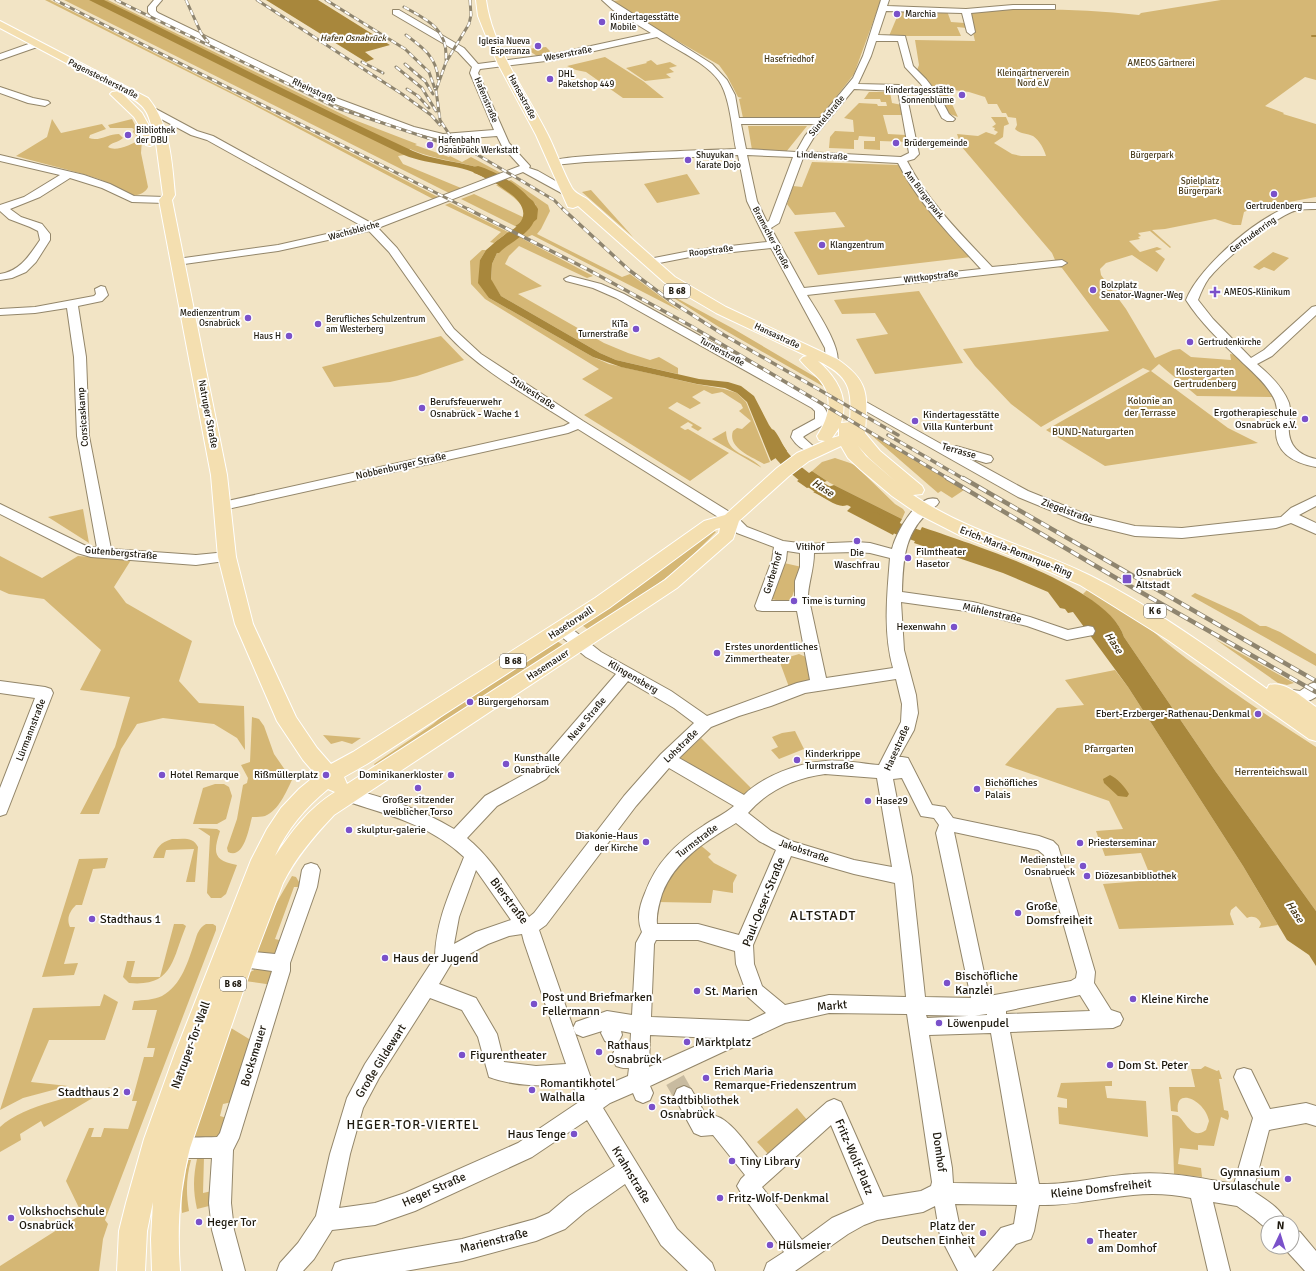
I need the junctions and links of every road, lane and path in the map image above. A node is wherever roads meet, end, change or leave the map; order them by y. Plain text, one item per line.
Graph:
1 (158, 0) edge
2 (481, 0) edge
3 (606, 0) edge
4 (885, 0) edge
5 (1052, 7) dead end
6 (882, 8) junction
7 (966, 11) junction
8 (396, 12) dead end
9 (0, 24) edge
10 (0, 32) edge
11 (971, 32) dead end
12 (659, 34) junction
13 (873, 38) junction
14 (32, 45) junction
15 (0, 54) edge
16 (0, 57) edge
17 (504, 64) junction
18 (476, 67) junction
19 (852, 86) junction
20 (0, 90) edge
21 (110, 90) junction
22 (144, 100) junction
23 (45, 104) dead end
24 (153, 110) junction
25 (950, 119) dead end
26 (736, 121) junction
27 (823, 121) junction
28 (194, 133) junction
29 (499, 133) junction
30 (206, 136) junction
31 (160, 140) junction
32 (742, 152) junction
33 (798, 155) junction
34 (0, 158) edge
35 (901, 160) junction
36 (554, 162) junction
37 (523, 170) junction
38 (70, 174) junction
39 (569, 193) junction
40 (165, 200) junction
41 (1316, 206) edge
42 (2, 208) edge
43 (371, 227) junction
44 (765, 227) junction
45 (774, 244) junction
46 (177, 262) junction
47 (649, 262) junction
48 (1062, 263) dead end
49 (989, 271) junction
50 (0, 277) edge
51 (570, 279) dead end
52 (101, 288) dead end
53 (800, 292) junction
54 (72, 304) junction
55 (1316, 309) edge
56 (0, 312) edge
57 (828, 341) junction
58 (812, 357) junction
59 (832, 362) junction
60 (1250, 363) junction
61 (859, 402) junction
62 (579, 424) junction
63 (825, 436) junction
64 (852, 436) junction
65 (932, 444) junction
66 (861, 452) junction
67 (804, 454) junction
68 (986, 459) dead end
69 (1316, 463) edge
70 (1316, 500) edge
71 (223, 506) junction
72 (0, 508) edge
73 (922, 511) junction
74 (1291, 517) junction
75 (731, 519) junction
76 (1316, 529) edge
77 (781, 545) junction
78 (807, 549) junction
79 (104, 553) junction
80 (896, 555) junction
81 (227, 557) junction
82 (894, 596) junction
83 (804, 606) junction
84 (562, 629) junction
85 (1088, 631) dead end
86 (580, 644) junction
87 (626, 673) junction
88 (901, 673) junction
89 (819, 684) junction
90 (0, 687) edge
91 (1316, 688) edge
92 (1280, 693) junction
93 (710, 721) junction
94 (1313, 723) edge
95 (895, 751) junction
96 (667, 759) junction
97 (906, 771) junction
98 (885, 772) junction
99 (329, 776) junction
100 (348, 795) junction
101 (0, 809) edge
102 (741, 809) junction
103 (949, 825) junction
104 (455, 839) junction
105 (786, 847) junction
106 (473, 855) junction
107 (311, 870) dead end
108 (903, 877) junction
109 (528, 926) junction
110 (651, 932) junction
111 (744, 945) junction
112 (444, 958) junction
113 (242, 959) junction
114 (281, 963) junction
115 (1084, 984) junction
116 (427, 988) junction
117 (1044, 994) junction
118 (988, 1005) junction
119 (916, 1006) junction
120 (940, 1006) junction
121 (782, 1015) junction
122 (998, 1024) junction
123 (641, 1026) junction
124 (943, 1026) junction
125 (1043, 1026) junction
126 (918, 1027) junction
127 (753, 1030) junction
128 (574, 1031) junction
129 (577, 1071) junction
130 (1244, 1077) dead end
131 (676, 1081) junction
132 (641, 1087) junction
133 (590, 1106) junction
134 (1316, 1116) edge
135 (1265, 1120) junction
136 (223, 1147) junction
137 (176, 1148) junction
138 (628, 1170) junction
139 (759, 1176) junction
140 (1199, 1188) junction
141 (939, 1193) junction
142 (1030, 1195) junction
143 (1241, 1196) junction
144 (877, 1209) junction
145 (1267, 1215) edge
146 (326, 1220) junction
147 (1300, 1249) edge
148 (796, 1263) edge
149 (1316, 1267) edge
150 (131, 1271) edge
151 (166, 1271) edge
152 (234, 1271) edge
153 (288, 1271) edge
154 (343, 1271) edge
155 (704, 1271) edge
156 (775, 1271) edge
157 (970, 1271) edge
158 (979, 1271) edge
159 (1219, 1271) edge

1 - 29 street, Rheinstraße
2 - 17 main road, Hansastraße / B 68
3 - 12 street, Bramscher Straße
4 - 6 street, Süntelstraße
5 - 7 street
6 - 7 street
6 - 13 street, Süntelstraße
7 - 11 street
8 - 18 street, Hafenstraße
9 - 14 main road, Pagenstecherstraße
10 - 14 main road, Pagenstecherstraße
12 - 17 street, Weserstraße
12 - 26 street, Bramscher Straße
13 - 19 street, Süntelstraße
13 - 25 street
14 - 15 street
14 - 16 street
14 - 21 main road, Pagenstecherstraße
14 - 22 main road, Pagenstecherstraße
17 - 18 street, Weserstraße
17 - 36 main road, Hansastraße / B 68
18 - 29 street, Hafenstraße
19 - 27 street, Süntelstraße
19 - 35 street, Am Bürgerpark
20 - 23 street
21 - 24 main road
21 - 40 main road
22 - 24 main road
22 - 30 street, Pagenstecherstraße
24 - 28 street, Pagenstecherstraße
24 - 31 main road
26 - 27 street
26 - 32 street, Bramscher Straße
27 - 33 street, Süntelstraße
28 - 30 street, Pagenstecherstraße
28 - 31 street
29 - 37 street, Hafenstraße
30 - 43 street, Pagenstecherstraße
31 - 40 main road
32 - 33 street, Lindenstraße
32 - 36 street
32 - 44 street, Bramscher Straße
33 - 35 street, Lindenstraße
33 - 44 street, Süntelstraße
34 - 38 street
35 - 49 street, Am Bürgerpark
36 - 39 main road, Hansastraße / B 68
37 - 39 street
37 - 43 street, Wachsbleiche
38 - 40 street
38 - 42 street
39 - 47 main road, Hansastraße / B 68
39 - 58 main road, Hansastraße / B 68
40 - 46 main road, Natruper Straße
41 - 60 street, Gertrudenring
42 - 50 street
43 - 46 street, Wachsbleiche
43 - 62 street, Stüvestraße
44 - 45 street, Bramscher Straße
45 - 47 street, Roopstraße
45 - 53 street, Bramscher Straße
46 - 71 main road, Natruper Straße
47 - 58 main road, Hansastraße / B 68
48 - 49 street, Wittkopstraße
49 - 53 street, Wittkopstraße
51 - 67 street, Turnerstraße
52 - 54 street
53 - 57 street, Bramscher Straße
54 - 56 street
54 - 79 street, Corsicaskamp
55 - 60 street
57 - 58 street
57 - 59 street, Bramscher Straße
58 - 59 main road, Hansastraße / B 68
58 - 63 main road, Hansastraße / B 68
58 - 64 main road, Hansastraße / B 68
59 - 61 main road, Hansastraße / B 68
60 - 69 street, Gertrudenring
61 - 64 main road, Hansastraße / B 68
61 - 65 street, Ziegelstraße
62 - 71 street, Nobbenburger Straße
62 - 75 street, Stüvestraße
63 - 64 main road
63 - 67 main road, Hasetorwall / B 68
64 - 66 main road, Erich-Maria-Remarque-Ring / K 6
64 - 67 main road, Hasetorwall / B 68
65 - 68 street, Terrasse
65 - 74 street, Ziegelstraße
66 - 67 main road, Hasetorwall / B 68
66 - 73 main road, Erich-Maria-Remarque-Ring / K 6
67 - 75 main road, Hasetorwall / B 68
70 - 74 street, Ziegelstraße
71 - 81 main road, Natruper Straße
72 - 79 street, Gutenbergstraße
73 - 80 street, Hasestraße
73 - 92 main road, Erich-Maria-Remarque-Ring / K 6
73 - 94 main road, Erich-Maria-Remarque-Ring / K 6
74 - 76 street
75 - 77 street, Vitihof
75 - 84 main road, Hasetorwall / B 68
75 - 86 main road, Hasemauer / B 68
77 - 78 street, Vitihof
77 - 83 street, Gerberhof
78 - 80 street, Vitihof
78 - 83 street
79 - 81 street, Gutenbergstraße
80 - 82 street, Hasestraße
81 - 99 main road, Natruper Straße
82 - 85 street, Mühlenstraße
82 - 88 street, Hasestraße
83 - 89 street
84 - 86 street, Klingensberg
84 - 99 main road, Hasetorwall / B 68
86 - 87 street, Klingensberg
86 - 100 main road, Hasemauer / B 68
87 - 93 street, Klingensberg
87 - 104 street, Neue Straße
88 - 89 street, Lohstraße
88 - 95 street, Hasestraße
89 - 93 street, Lohstraße
90 - 101 street, Lürmannstraße
91 - 92 street
92 - 94 main road, Erich-Maria-Remarque-Ring / K 6
93 - 96 street, Lohstraße
95 - 97 street
95 - 98 street, Hasestraße
96 - 102 street
96 - 109 street, Lohstraße
97 - 98 street
97 - 103 street
98 - 102 street, Turmstraße
98 - 108 street, Hasestraße
99 - 100 main road
99 - 150 main road, Natruper-Tor-Wall / B 68
100 - 104 street, Bierstraße
100 - 113 main road, Natruper-Tor-Wall / B 68
102 - 105 street, Jakobstraße
102 - 110 street, Turmstraße
103 - 115 street
103 - 118 street
104 - 106 street, Bierstraße
105 - 108 street, Jakobstraße
105 - 111 street, Paul-Oeser-Straße
106 - 109 street, Bierstraße
106 - 112 street, Große Gildewart
107 - 114 street, Bocksmauer
108 - 119 street, Hasestraße
109 - 112 street
109 - 128 street, Bierstraße
110 - 111 street
110 - 123 street, Turmstraße
111 - 121 street, Paul-Oeser-Straße
112 - 116 street, Große Gildewart
113 - 114 street
113 - 137 main road, Natruper-Tor-Wall / B 68
114 - 136 street, Bocksmauer
115 - 117 street
115 - 125 street
116 - 129 street
116 - 146 street, Große Gildewart
117 - 118 street
117 - 125 street
118 - 120 street
118 - 122 street
119 - 120 street
119 - 121 street, Markt
119 - 126 street, Domhof
120 - 124 street
121 - 127 street, Markt
122 - 124 street
122 - 125 street
122 - 142 street
123 - 127 street, Markt
123 - 128 street, Markt
123 - 132 street
124 - 126 street
126 - 141 street, Domhof
127 - 131 street, Markt
128 - 129 street, Bierstraße
129 - 133 street, Bierstraße
130 - 135 street
131 - 132 street, Markt
131 - 139 street
132 - 133 street, Markt
133 - 138 street, Krahnstraße
133 - 146 street, Heger Straße
134 - 135 street
135 - 143 street
136 - 137 street
136 - 152 street, Bocksmauer
137 - 151 main road, Natruper-Tor-Wall / B 68
138 - 154 street, Marienstraße
138 - 155 street, Krahnstraße
139 - 144 street, Fritz-Wolf-Platz
139 - 148 street
140 - 142 street, Kleine Domsfreiheit
140 - 143 street, Kleine Domsfreiheit
140 - 159 street
141 - 142 street, Kleine Domsfreiheit
141 - 144 street
141 - 157 street
142 - 158 street
143 - 145 street, Kleine Domsfreiheit
144 - 148 street
146 - 153 street
147 - 149 street
148 - 156 street

